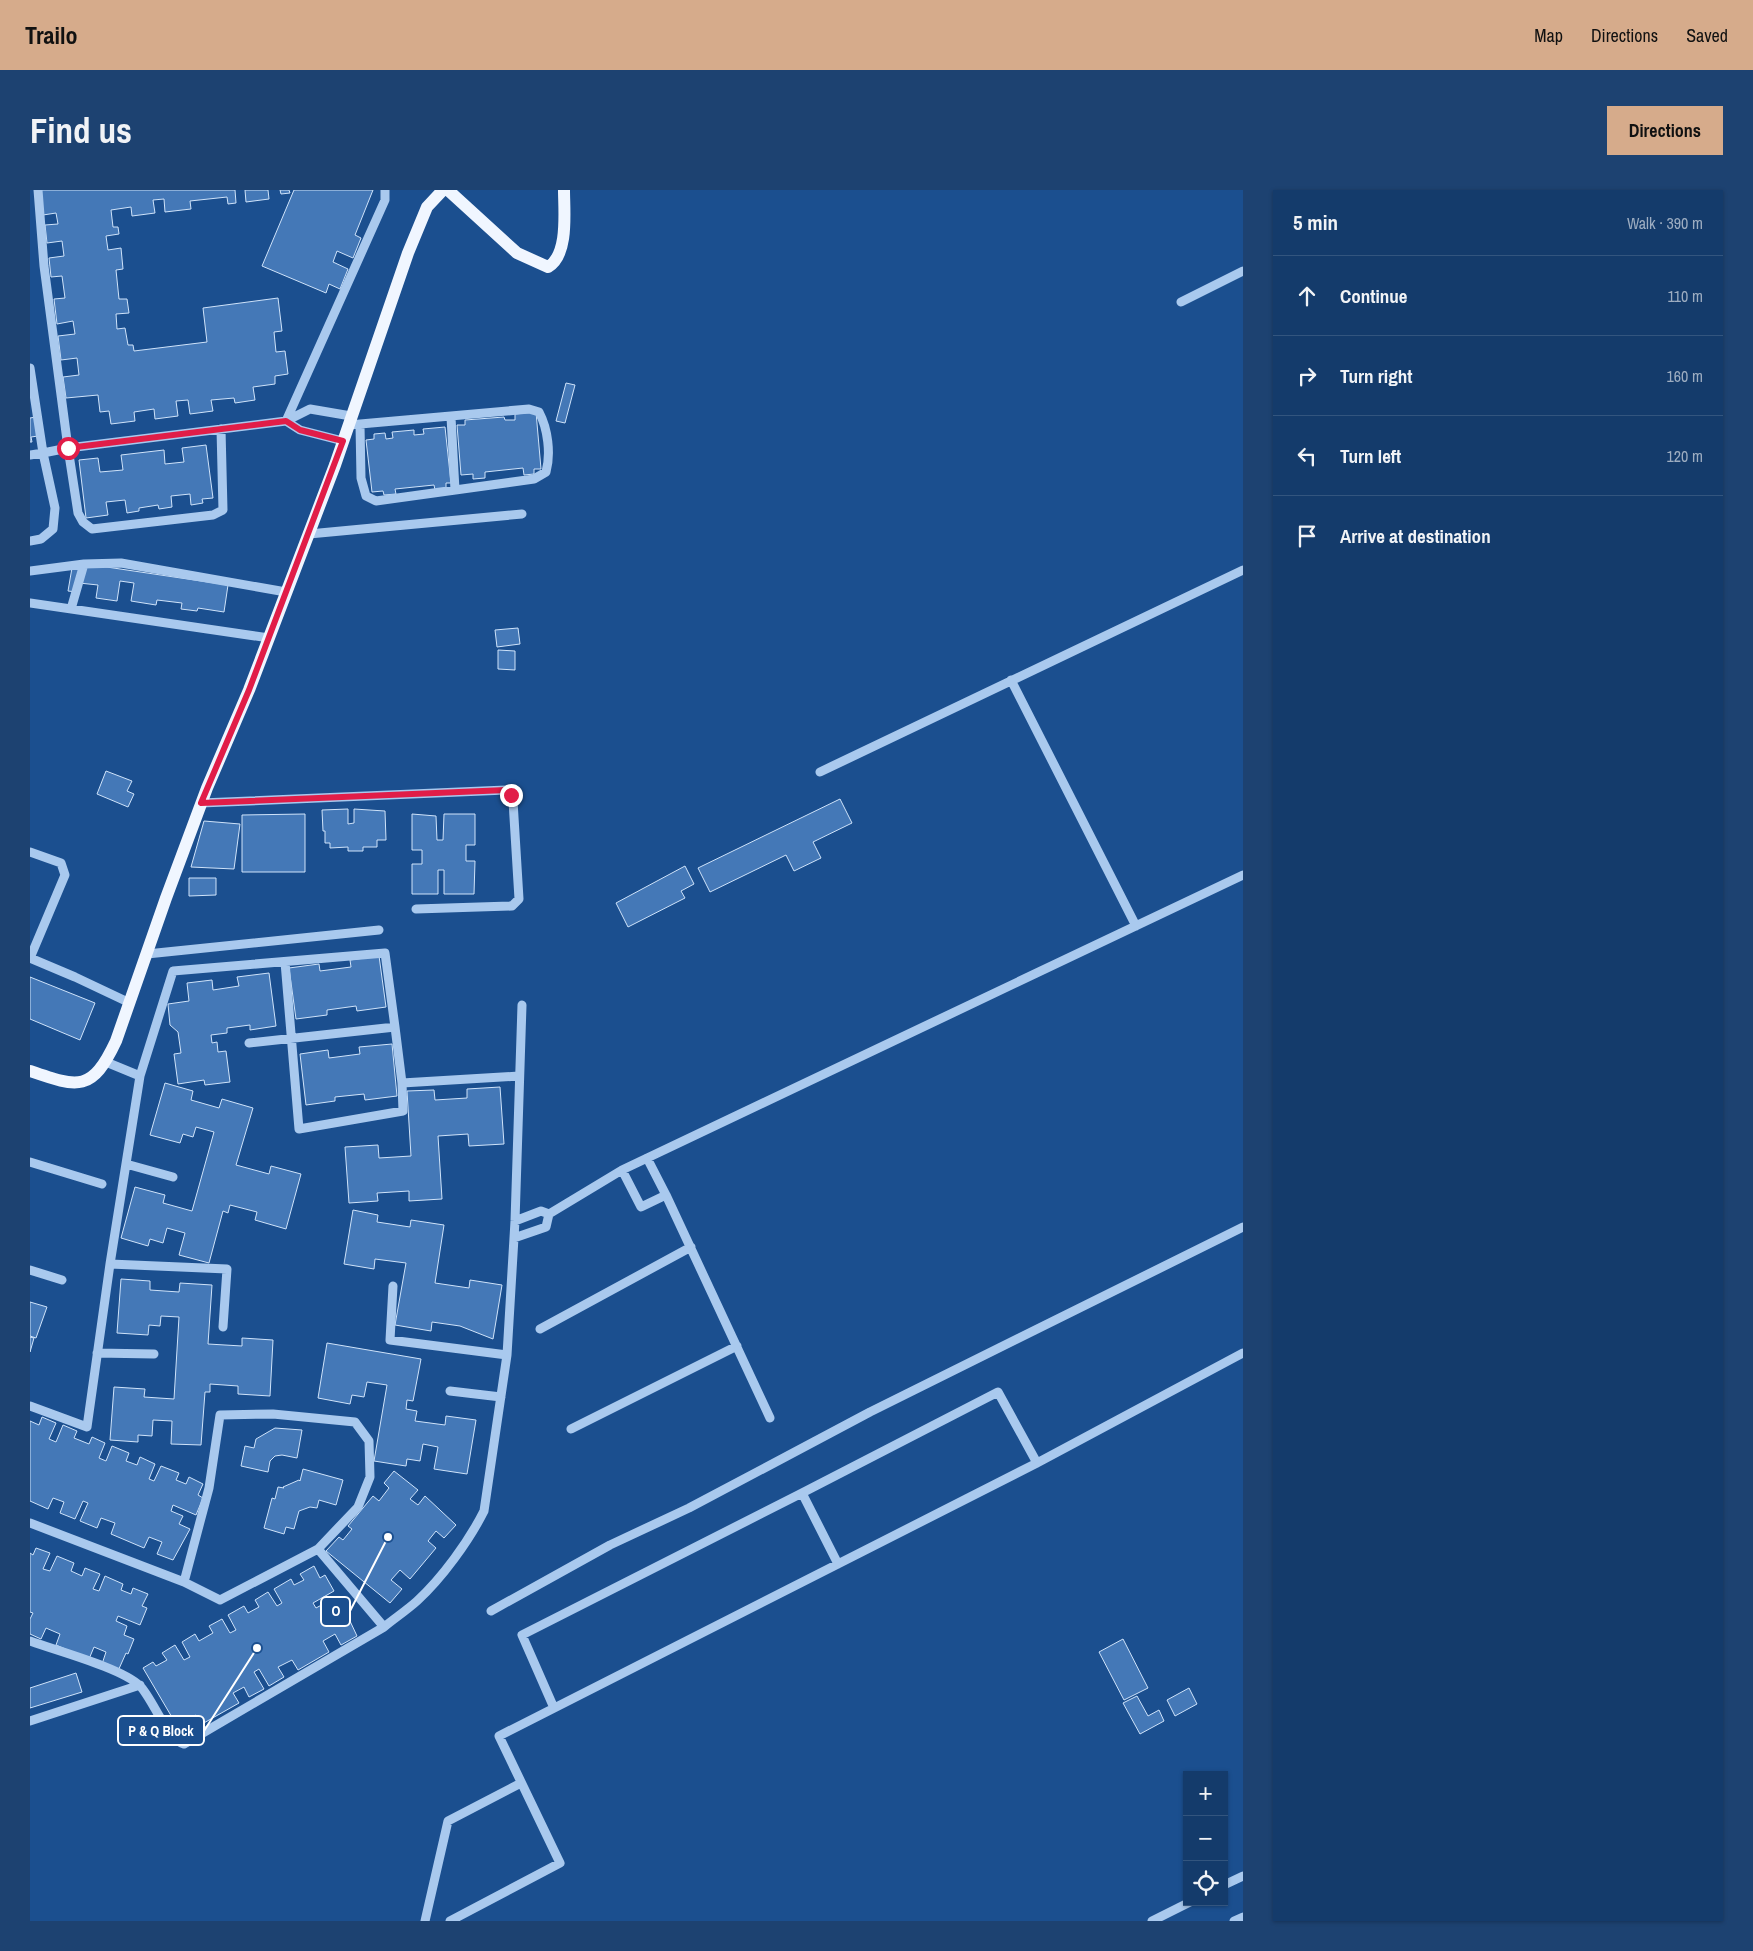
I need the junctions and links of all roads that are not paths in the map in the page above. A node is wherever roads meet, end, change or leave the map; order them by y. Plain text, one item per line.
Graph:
1 (38, 190) edge
2 (385, 190) edge
3 (444, 190) edge
4 (448, 190) edge
5 (564, 190) edge
6 (1243, 271) edge
7 (1181, 302) dead end
8 (30, 368) edge
9 (451, 418) junction
10 (286, 421) junction
11 (354, 422) junction
12 (221, 429) junction
13 (343, 441) junction
14 (68, 448) junction
15 (43, 454) junction
16 (30, 455) edge
17 (455, 490) junction
18 (522, 514) dead end
19 (308, 534) junction
20 (30, 541) edge
21 (84, 564) junction
22 (1243, 570) edge
23 (30, 571) edge
24 (286, 592) junction
25 (30, 603) edge
26 (70, 609) junction
27 (269, 638) junction
28 (1011, 680) junction
29 (820, 772) dead end
30 (201, 803) junction
31 (30, 852) edge
32 (1243, 875) edge
33 (416, 909) dead end
34 (1136, 926) junction
35 (379, 930) dead end
36 (146, 954) junction
37 (285, 962) junction
38 (130, 1003) junction
39 (522, 1005) dead end
40 (395, 1026) junction
41 (292, 1039) junction
42 (249, 1043) dead end
43 (106, 1062) junction
44 (30, 1071) edge
45 (140, 1076) junction
46 (519, 1076) junction
47 (402, 1083) junction
48 (647, 1158) junction
49 (30, 1162) edge
50 (126, 1164) junction
51 (622, 1170) junction
52 (173, 1177) dead end
53 (102, 1184) dead end
54 (666, 1194) junction
55 (549, 1214) junction
56 (515, 1221) junction
57 (1243, 1227) edge
58 (514, 1238) junction
59 (691, 1247) junction
60 (110, 1264) junction
61 (30, 1270) edge
62 (62, 1280) dead end
63 (393, 1286) dead end
64 (223, 1327) dead end
65 (540, 1329) dead end
66 (737, 1346) junction
67 (97, 1353) junction
68 (1243, 1353) edge
69 (154, 1354) dead end
70 (507, 1356) junction
71 (450, 1391) dead end
72 (501, 1397) junction
73 (30, 1406) edge
74 (770, 1418) dead end
75 (571, 1429) dead end
76 (1036, 1463) junction
77 (802, 1493) junction
78 (30, 1523) edge
79 (318, 1549) junction
80 (838, 1564) junction
81 (184, 1582) junction
82 (491, 1611) dead end
83 (384, 1627) junction
84 (30, 1642) edge
85 (140, 1685) junction
86 (554, 1708) junction
87 (30, 1721) edge
88 (521, 1782) junction
89 (1243, 1876) edge
90 (1228, 1883) edge
91 (1183, 1906) edge
92 (1243, 1916) edge
93 (425, 1921) edge
94 (450, 1921) edge
95 (1152, 1921) edge
96 (1234, 1921) edge

1 - 14 street
2 - 10 street
3 - 11 main road
4 - 5 main road
6 - 7 street
8 - 15 street
9 - 11 street
9 - 17 street
9 - 17 street
10 - 11 street
10 - 12 street
10 - 13 street
11 - 13 main road
11 - 17 street
12 - 14 street
12 - 14 street
13 - 19 main road
14 - 15 street
15 - 16 street
15 - 20 street
18 - 19 street
19 - 24 main road
21 - 23 street
21 - 24 street
21 - 26 street
22 - 28 street
24 - 27 main road
25 - 26 street
26 - 27 street
27 - 30 main road
28 - 29 street
28 - 34 street
30 - 33 street
30 - 36 main road
31 - 38 street
32 - 34 street
34 - 48 street
35 - 36 street
36 - 38 main road
37 - 40 street
37 - 41 street
37 - 45 street
38 - 43 main road
39 - 46 street
40 - 41 street
40 - 47 street
41 - 42 street
41 - 47 street
43 - 44 main road
43 - 45 street
45 - 50 street
46 - 47 street
46 - 56 street
48 - 51 street
48 - 54 street
49 - 53 street
50 - 52 street
50 - 60 street
51 - 54 street
51 - 55 street
54 - 59 street
55 - 56 street
55 - 58 street
56 - 58 street
57 - 82 street
58 - 70 street
59 - 65 street
59 - 66 street
60 - 64 street
60 - 67 street
61 - 62 street
63 - 70 street
66 - 74 street
66 - 75 street
67 - 69 street
67 - 73 street
68 - 76 street
70 - 72 street
71 - 72 street
72 - 83 street
76 - 77 street
76 - 80 street
77 - 80 street
77 - 86 street
78 - 81 street
79 - 81 street
79 - 81 street
79 - 83 street
80 - 86 street
83 - 85 street
84 - 85 street
85 - 87 street
86 - 88 street
88 - 93 street
88 - 94 street
89 - 90 street
91 - 95 street
92 - 96 street

